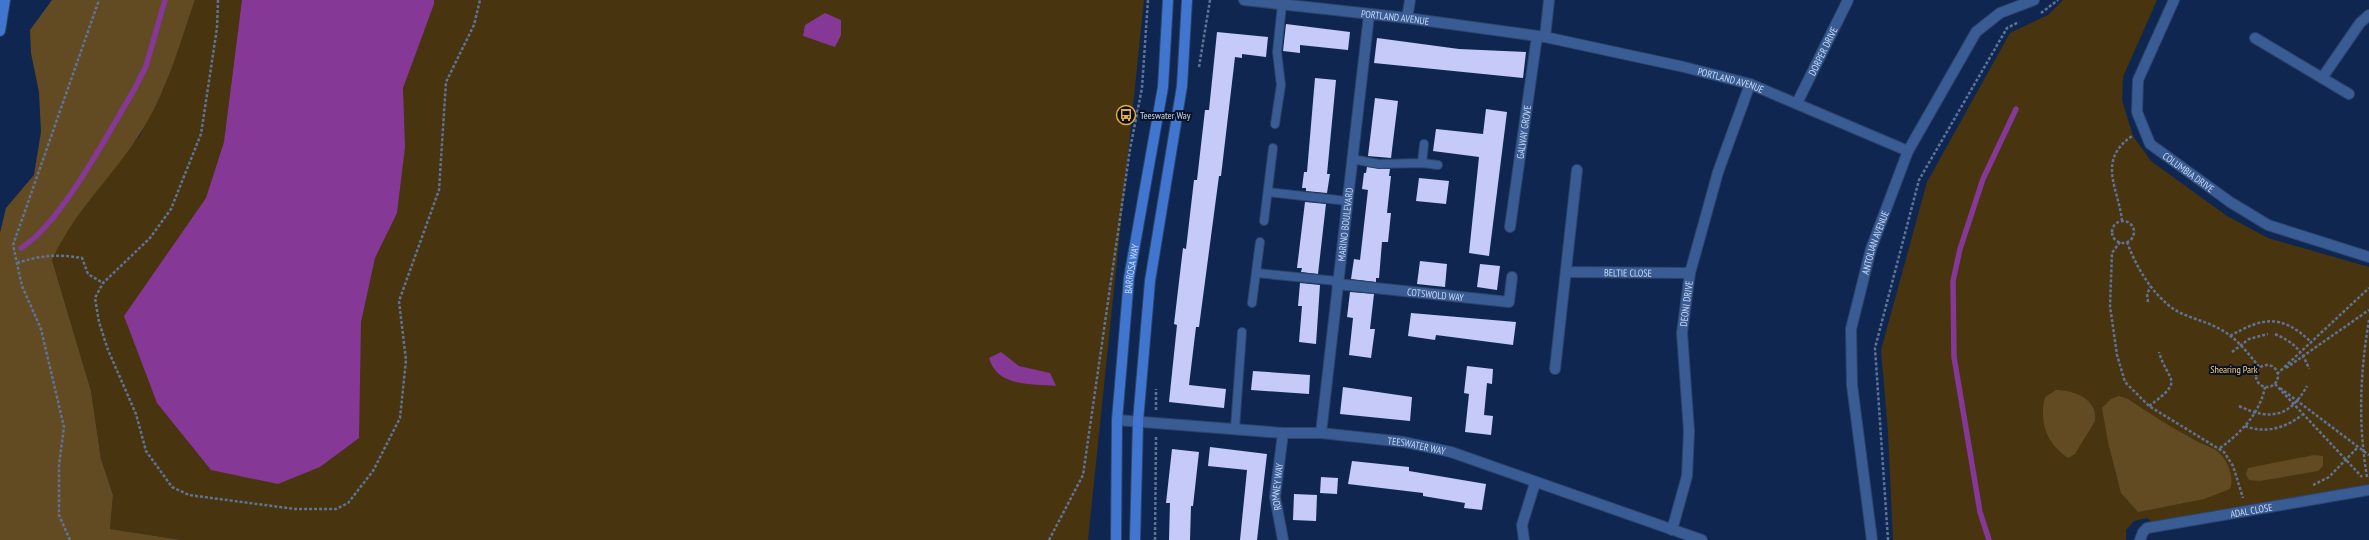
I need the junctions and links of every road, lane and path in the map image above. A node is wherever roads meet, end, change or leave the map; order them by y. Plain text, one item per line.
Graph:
1 (5, 0) edge
2 (99, 0) edge
3 (218, 0) edge
4 (480, 0) edge
5 (1148, 0) edge
6 (1168, 0) edge
7 (1187, 0) edge
8 (1210, 0) edge
9 (1244, 0) edge
10 (1410, 0) edge
11 (1549, 0) edge
12 (1848, 0) edge
13 (2034, 0) edge
14 (2058, 0) edge
15 (2174, 0) edge
16 (1282, 4) junction
17 (2038, 14) dead end
18 (1369, 15) junction
19 (2369, 15) edge
20 (1407, 18) junction
21 (2026, 20) dead end
22 (0, 25) edge
23 (1541, 37) junction
24 (2255, 38) dead end
25 (1198, 74) dead end
26 (2322, 78) junction
27 (1750, 84) junction
28 (2349, 94) dead end
29 (1797, 103) junction
30 (1275, 124) dead end
31 (1424, 144) dead end
32 (1273, 148) dead end
33 (1908, 151) junction
34 (1352, 159) junction
35 (1422, 163) junction
36 (1438, 165) dead end
37 (1577, 170) dead end
38 (1268, 192) junction
39 (1347, 202) junction
40 (1264, 221) dead end
41 (1510, 227) dead end
42 (1260, 242) dead end
43 (2120, 242) junction
44 (2127, 242) junction
45 (2369, 257) edge
46 (17, 263) junction
47 (1256, 272) junction
48 (1566, 272) junction
49 (1690, 273) junction
50 (1512, 277) dead end
51 (102, 283) junction
52 (1337, 283) junction
53 (2151, 286) junction
54 (2369, 288) edge
55 (2148, 302) dead end
56 (1252, 303) dead end
57 (2369, 310) edge
58 (2369, 320) edge
59 (1242, 332) dead end
60 (2268, 334) dead end
61 (2275, 334) dead end
62 (2230, 336) junction
63 (2311, 342) junction
64 (2240, 345) junction
65 (2301, 351) junction
66 (2159, 352) dead end
67 (2232, 352) dead end
68 (2304, 356) junction
69 (1555, 368) dead end
70 (2260, 368) junction
71 (2309, 369) dead end
72 (2277, 374) junction
73 (2275, 384) junction
74 (1156, 386) dead end
75 (2307, 386) dead end
76 (2265, 387) junction
77 (2298, 402) junction
78 (2294, 405) junction
79 (2149, 406) junction
80 (2239, 406) dead end
81 (2254, 414) junction
82 (2302, 414) junction
83 (1117, 420) junction
84 (1138, 421) junction
85 (1156, 422) junction
86 (2245, 426) junction
87 (1236, 428) junction
88 (1283, 433) junction
89 (1321, 433) junction
90 (2220, 448) junction
91 (2363, 451) junction
92 (2369, 455) edge
93 (2364, 480) dead end
94 (1535, 483) junction
95 (2369, 484) edge
96 (2369, 490) edge
97 (2244, 501) dead end
98 (1672, 530) junction
99 (70, 540) edge
100 (1049, 540) edge
101 (1116, 540) edge
102 (1135, 540) edge
103 (1155, 540) edge
104 (1282, 540) edge
105 (1524, 540) edge
106 (1702, 540) edge
107 (1872, 540) edge
108 (1888, 540) edge
109 (2140, 540) edge

1 - 22 street
2 - 46 path
3 - 51 path
4 - 51 path
5 - 100 path
6 - 83 street, BARROSA WAY
7 - 84 street, BARROSA WAY
8 - 25 path
9 - 16 street, PORTLAND AVENUE
10 - 20 street
11 - 23 street
12 - 29 street, DORPER DRIVE
13 - 33 street, ANTOLIAN AVENUE
14 - 17 path
15 - 45 street, COLUMBIA DRIVE
16 - 18 street, PORTLAND AVENUE
16 - 30 lane
18 - 20 street, PORTLAND AVENUE
18 - 34 street, MARINO BOULEVARD
19 - 26 street
20 - 23 street, PORTLAND AVENUE
21 - 108 path
23 - 27 street, PORTLAND AVENUE
23 - 41 street, GALWAY GROVE
24 - 26 street
26 - 28 street
27 - 29 street, PORTLAND AVENUE
27 - 49 street, DEONI DRIVE
29 - 33 street, PORTLAND AVENUE
31 - 35 lane
32 - 38 lane
33 - 107 street, ANTOLIAN AVENUE
34 - 35 lane
34 - 39 street, MARINO BOULEVARD
35 - 36 lane
37 - 48 street
38 - 39 lane
38 - 40 lane
39 - 52 street, MARINO BOULEVARD
42 - 47 lane
43 - 44 path
43 - 44 path
43 - 79 path
44 - 53 path
46 - 51 path
46 - 99 path
47 - 52 lane
47 - 56 lane
48 - 49 street, BELTIE CLOSE
48 - 69 street
49 - 98 street, DEONI DRIVE
50 - 52 street, COTSWOLD WAY
52 - 89 street, MARINO BOULEVARD
53 - 55 path
53 - 62 path
54 - 63 path
57 - 68 path
58 - 91 path
59 - 87 lane
60 - 64 path
61 - 65 path
62 - 63 path
62 - 64 path
63 - 65 path
64 - 67 path
64 - 70 path
65 - 68 path
65 - 72 path
66 - 79 path
68 - 71 path
68 - 72 path
70 - 72 path
70 - 76 path
72 - 73 path
73 - 76 path
73 - 77 path
73 - 78 path
74 - 85 path
75 - 77 path
76 - 81 path
77 - 78 path
77 - 91 path
78 - 81 path
78 - 82 path
79 - 90 path
80 - 81 path
81 - 86 path
82 - 86 path
82 - 93 path
83 - 84 street, TEESWATER WAY
83 - 101 street, BARROSA WAY
84 - 85 street, TEESWATER WAY
84 - 102 street, BARROSA WAY
85 - 87 street, TEESWATER WAY
85 - 103 path
86 - 90 path
87 - 88 street, TEESWATER WAY
88 - 89 street, TEESWATER WAY
88 - 104 street, ROMNEY WAY
89 - 94 street, TEESWATER WAY
90 - 97 path
91 - 92 path
91 - 95 path
94 - 98 street, TEESWATER WAY
94 - 105 street
96 - 109 street, ADAL CLOSE
98 - 106 street, TEESWATER WAY

